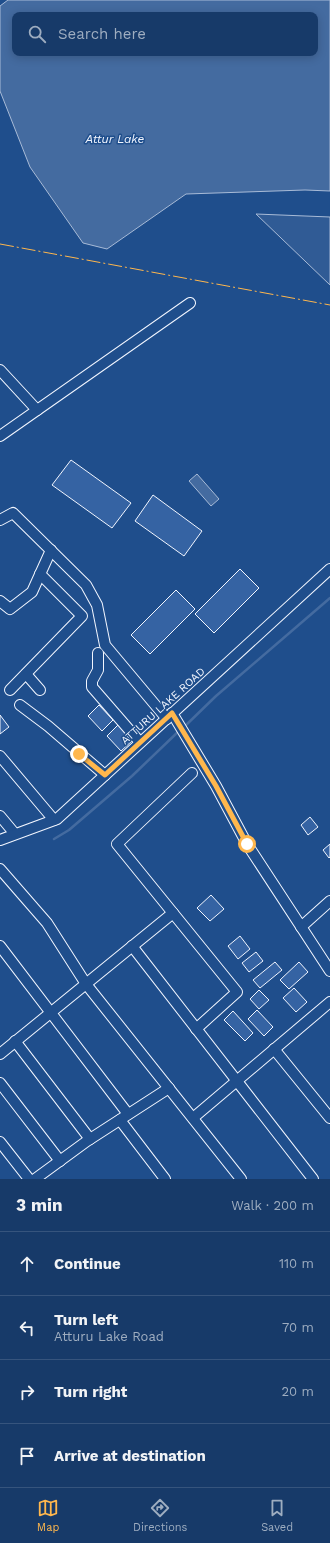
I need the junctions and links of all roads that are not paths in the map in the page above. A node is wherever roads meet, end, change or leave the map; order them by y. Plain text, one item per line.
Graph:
1 (190, 303) dead end
2 (0, 370) edge
3 (37, 410) junction
4 (0, 436) edge
5 (0, 520) edge
6 (51, 550) junction
7 (330, 569) edge
8 (40, 574) junction
9 (0, 601) edge
10 (97, 605) junction
11 (82, 616) junction
12 (98, 653) dead end
13 (26, 674) junction
14 (10, 690) dead end
15 (40, 690) dead end
16 (20, 706) dead end
17 (170, 716) junction
18 (138, 740) dead end
19 (0, 756) edge
20 (192, 773) dead end
21 (105, 775) junction
22 (0, 816) edge
23 (54, 820) junction
24 (16, 834) junction
25 (0, 840) edge
26 (0, 869) edge
27 (330, 901) edge
28 (173, 913) junction
29 (301, 927) junction
30 (0, 946) edge
31 (132, 946) junction
32 (330, 971) edge
33 (86, 984) junction
34 (330, 1002) edge
35 (51, 1012) junction
36 (196, 1028) junction
37 (15, 1041) junction
38 (274, 1049) junction
39 (0, 1054) edge
40 (237, 1081) junction
41 (0, 1083) edge
42 (169, 1088) junction
43 (124, 1117) junction
44 (193, 1118) junction
45 (330, 1118) edge
46 (90, 1139) junction
47 (0, 1142) edge
48 (60, 1160) junction
49 (29, 1179) edge
50 (35, 1179) edge
51 (165, 1179) edge
52 (241, 1179) edge
53 (313, 1179) edge

1 - 3 street
2 - 3 street
3 - 4 street
5 - 6 street
6 - 8 street
6 - 10 street
7 - 17 street, ATTURU LAKE ROAD
8 - 9 street
8 - 11 street
10 - 11 street
10 - 17 street
11 - 13 street
12 - 18 street
13 - 14 street
13 - 15 street
16 - 21 street
17 - 21 street, ATTURU LAKE ROAD
17 - 29 street
19 - 23 street
20 - 28 street
21 - 23 street, ATTURU LAKE ROAD
22 - 24 street
23 - 24 street, ATTURU LAKE ROAD
24 - 25 street, ATTURU LAKE ROAD
26 - 33 street
27 - 29 street
28 - 31 street
28 - 36 street
29 - 32 street
30 - 35 street
31 - 33 street
31 - 36 street
33 - 35 street
33 - 42 street
34 - 38 street
35 - 37 street
35 - 43 street
36 - 40 street
37 - 39 street
37 - 46 street
38 - 40 street
38 - 45 street
40 - 44 street
40 - 53 street
41 - 48 street
42 - 43 street
42 - 44 street
43 - 46 street
43 - 51 street
44 - 52 street
46 - 48 street
47 - 49 street
48 - 50 street

